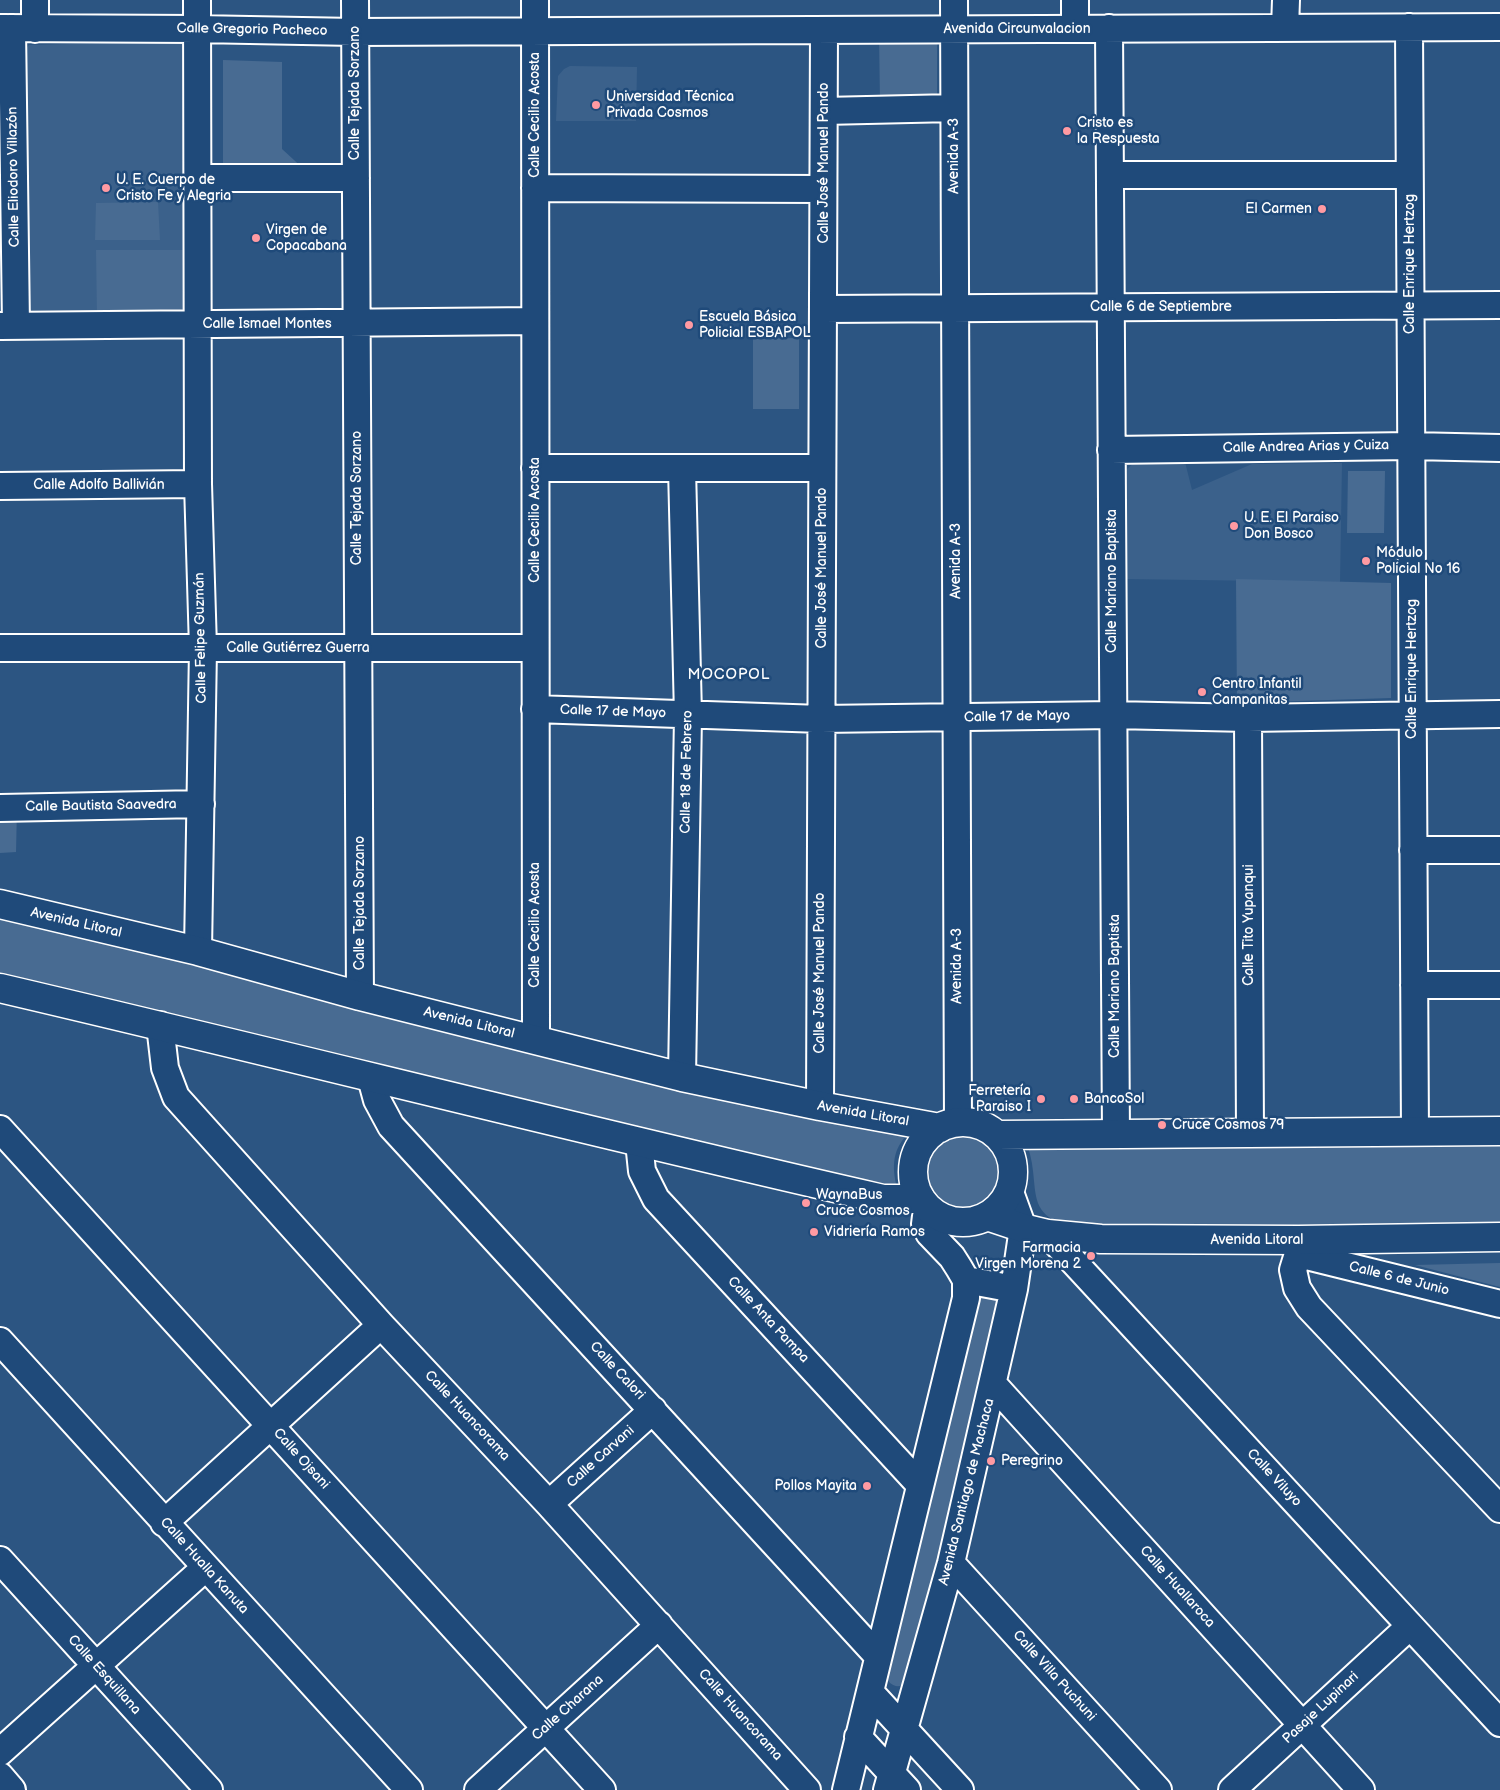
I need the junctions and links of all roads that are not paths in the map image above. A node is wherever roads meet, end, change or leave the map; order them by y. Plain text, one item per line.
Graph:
1 (35, 0) edge
2 (197, 0) edge
3 (355, 0) edge
4 (535, 0) edge
5 (954, 0) edge
6 (1076, 0) edge
7 (1286, 0) edge
8 (1409, 27) junction
9 (1500, 27) edge
10 (16, 28) edge
11 (1076, 28) junction
12 (1109, 28) junction
13 (1285, 28) junction
14 (197, 29) junction
15 (954, 29) junction
16 (824, 30) junction
17 (535, 31) junction
18 (355, 32) junction
19 (954, 108) junction
20 (824, 112) junction
21 (1110, 175) junction
22 (1409, 176) junction
23 (197, 178) junction
24 (356, 178) junction
25 (535, 188) junction
26 (823, 189) junction
27 (1410, 305) junction
28 (1500, 305) edge
29 (1110, 307) junction
30 (955, 308) junction
31 (823, 309) junction
32 (535, 321) junction
33 (357, 323) junction
34 (198, 324) junction
35 (8, 326) edge
36 (1411, 446) junction
37 (1500, 448) edge
38 (1111, 450) junction
39 (535, 468) junction
40 (682, 468) junction
41 (822, 468) junction
42 (198, 484) junction
43 (0, 486) edge
44 (0, 648) edge
45 (202, 648) junction
46 (358, 648) junction
47 (535, 648) junction
48 (535, 709) junction
49 (688, 714) junction
50 (1500, 714) edge
51 (1113, 715) junction
52 (1412, 716) junction
53 (956, 718) junction
54 (1248, 718) junction
55 (821, 719) junction
56 (201, 804) junction
57 (0, 808) edge
58 (1413, 850) junction
59 (1500, 850) edge
60 (0, 904) edge
61 (198, 951) junction
62 (1414, 985) junction
63 (1500, 985) edge
64 (0, 988) edge
65 (360, 996) junction
66 (160, 1026) junction
67 (536, 1039) junction
68 (682, 1076) junction
69 (371, 1078) junction
70 (820, 1106) junction
71 (949, 1125) junction
72 (0, 1129) edge
73 (1500, 1131) edge
74 (1414, 1132) junction
75 (1250, 1133) junction
76 (1116, 1134) junction
77 (997, 1135) junction
78 (640, 1142) junction
79 (1010, 1192) junction
80 (925, 1205) junction
81 (987, 1216) junction
82 (1036, 1231) junction
83 (1500, 1237) edge
84 (1298, 1247) junction
85 (966, 1280) junction
86 (1014, 1289) junction
87 (1500, 1304) edge
88 (381, 1325) junction
89 (0, 1342) edge
90 (993, 1384) junction
91 (653, 1410) junction
92 (271, 1426) junction
93 (920, 1484) junction
94 (549, 1504) junction
95 (1500, 1509) edge
96 (164, 1523) junction
97 (0, 1560) edge
98 (951, 1562) junction
99 (205, 1568) junction
100 (659, 1625) junction
101 (1410, 1626) junction
102 (877, 1655) junction
103 (96, 1666) junction
104 (870, 1692) junction
105 (1500, 1723) edge
106 (1302, 1725) junction
107 (545, 1729) junction
108 (904, 1731) junction
109 (858, 1737) junction
110 (0, 1752) edge
111 (0, 1776) edge
112 (895, 1784) edge
113 (12, 1790) edge
114 (209, 1790) edge
115 (409, 1790) edge
116 (478, 1790) edge
117 (602, 1790) edge
118 (807, 1790) edge
119 (846, 1790) edge
120 (960, 1790) edge
121 (1158, 1790) edge
122 (1232, 1790) edge
123 (1361, 1790) edge

1 - 10 street, Calle Eliodoro Villazón
2 - 14 street, Calle Felipe Guzmán
3 - 18 street, Calle Tejada Sorzano
4 - 17 street, Calle Cecilio Acosta
5 - 15 street, Avenida A-3
6 - 11 street
7 - 13 street
8 - 9 street, Avenida Circunvalacion
8 - 13 street, Avenida Circunvalacion
8 - 22 street, Calle Enrique Hertzog
10 - 14 street, Calle Gregorio Pacheco
10 - 35 street, Calle Eliodoro Villazón
11 - 12 street, Avenida Circunvalacion
11 - 15 street, Avenida Circunvalacion
12 - 13 street, Avenida Circunvalacion
12 - 21 street, Calle Mariano Baptista
14 - 18 street, Calle Gregorio Pacheco
14 - 23 street, Calle Felipe Guzmán
15 - 16 street, Avenida Circunvalacion
15 - 19 street, Avenida A-3
16 - 17 street, Avenida Circunvalacion
16 - 20 street, Calle José Manuel Pando
17 - 18 street, Calle Gregorio Pacheco
17 - 25 street, Calle Cecilio Acosta
18 - 24 street, Calle Tejada Sorzano
19 - 20 street
19 - 30 street, Avenida A-3
20 - 26 street, Calle José Manuel Pando
21 - 22 street
21 - 29 street, Calle Mariano Baptista
22 - 27 street, Calle Enrique Hertzog
23 - 24 street
23 - 34 street, Calle Felipe Guzmán
24 - 33 street, Calle Tejada Sorzano
25 - 26 street
25 - 32 street, Calle Cecilio Acosta
26 - 31 street, Calle José Manuel Pando
27 - 28 street, Calle 6 de Septiembre
27 - 29 street, Calle 6 de Septiembre
27 - 36 street, Calle Enrique Hertzog
29 - 30 street, Calle 6 de Septiembre
29 - 38 street, Calle Mariano Baptista
30 - 31 street, Calle 6 de Septiembre
30 - 53 street, Avenida A-3
31 - 41 street, Calle José Manuel Pando
32 - 33 street, Calle Ismael Montes
32 - 39 street, Calle Cecilio Acosta
33 - 34 street, Calle Ismael Montes
33 - 46 street, Calle Tejada Sorzano
34 - 35 street, Calle Ismael Montes
34 - 42 street, Calle Felipe Guzmán
36 - 37 street, Calle Andrea Arias y Cuiza
36 - 38 street, Calle Andrea Arias y Cuiza
36 - 52 street, Calle Enrique Hertzog
38 - 51 street, Calle Mariano Baptista
39 - 40 street
39 - 47 street, Calle Cecilio Acosta
40 - 41 street
40 - 49 street, Calle 18 de Febrero
41 - 55 street, Calle José Manuel Pando
42 - 43 street, Calle Adolfo Ballivián
42 - 45 street, Calle Felipe Guzmán
44 - 45 street, Calle Gutiérrez Guerra
45 - 46 street, Calle Gutiérrez Guerra
45 - 56 street, Calle Felipe Guzmán
46 - 47 street, Calle Gutiérrez Guerra
46 - 65 street, Calle Tejada Sorzano
47 - 48 street, Calle Cecilio Acosta
48 - 49 street, Calle 17 de Mayo
48 - 67 street, Calle Cecilio Acosta
49 - 55 street, Calle 17 de Mayo
49 - 68 street, Calle 18 de Febrero
50 - 52 street, Calle 17 de Mayo
51 - 53 street, Calle 17 de Mayo
51 - 54 street, Calle 17 de Mayo
51 - 76 street, Calle Mariano Baptista
52 - 54 street, Calle 17 de Mayo
52 - 58 street, Calle Enrique Hertzog
53 - 55 street, Calle 17 de Mayo
53 - 71 street, Avenida A-3
54 - 75 street, Calle Tito Yupanqui
55 - 70 street, Calle José Manuel Pando
56 - 57 street, Calle Bautista Saavedra
56 - 61 street, Calle Felipe Guzmán
58 - 59 street
58 - 62 street, Calle Enrique Hertzog
60 - 61 main road, Avenida Litoral
61 - 65 main road, Avenida Litoral
62 - 63 street
62 - 74 street, Calle Enrique Hertzog
64 - 66 main road
65 - 67 main road, Avenida Litoral
66 - 69 main road
66 - 88 street, Calle Huancorama
67 - 68 main road, Avenida Litoral
68 - 70 main road, Avenida Litoral
69 - 78 main road
69 - 91 street, Calle Calori
70 - 71 main road, Avenida Litoral
71 - 77 main road
71 - 80 main road
72 - 92 street, Calle Ojsani
73 - 74 main road
74 - 75 main road
75 - 76 main road
76 - 77 main road
77 - 79 main road
78 - 80 main road
78 - 93 street, Calle Anta Pampa
79 - 81 main road
79 - 82 street, Avenida Santiago de Machaca
80 - 81 main road
80 - 85 street
81 - 82 main road, Avenida Litoral
82 - 84 main road, Avenida Litoral
82 - 86 street, Avenida Santiago de Machaca
82 - 101 street, Calle Viluyo
83 - 84 main road, Avenida Litoral
84 - 87 street, Calle 6 de Junio
84 - 95 street
85 - 86 street
85 - 93 street
86 - 90 street, Avenida Santiago de Machaca
88 - 92 street
88 - 94 street, Calle Huancorama
89 - 96 street, Calle Hualla Kanuta
90 - 98 street, Avenida Santiago de Machaca
90 - 106 street, Calle Huallaroca
91 - 94 street, Calle Carvani
91 - 102 street, Calle Calori
92 - 96 street
92 - 107 street, Calle Ojsani
93 - 102 street
94 - 100 street, Calle Huancorama
96 - 99 street, Calle Hualla Kanuta
97 - 103 street, Calle Esquillana
98 - 108 street, Avenida Santiago de Machaca
98 - 121 street, Calle Villa Puchuni
99 - 103 street
99 - 115 street, Calle Hualla Kanuta
100 - 107 street, Calle Charana
100 - 118 street, Calle Huancorama
101 - 105 street, Calle Viluyo
101 - 106 street, Pasaje Lupinari
102 - 104 street
103 - 110 street
103 - 114 street, Calle Esquillana
104 - 108 street
104 - 109 street
106 - 122 street, Pasaje Lupinari
106 - 123 street, Calle Huallaroca
107 - 116 street, Calle Charana
107 - 117 street, Calle Ojsani
108 - 112 street, Avenida Santiago de Machaca
108 - 120 street
109 - 112 street
109 - 119 street
111 - 113 street

